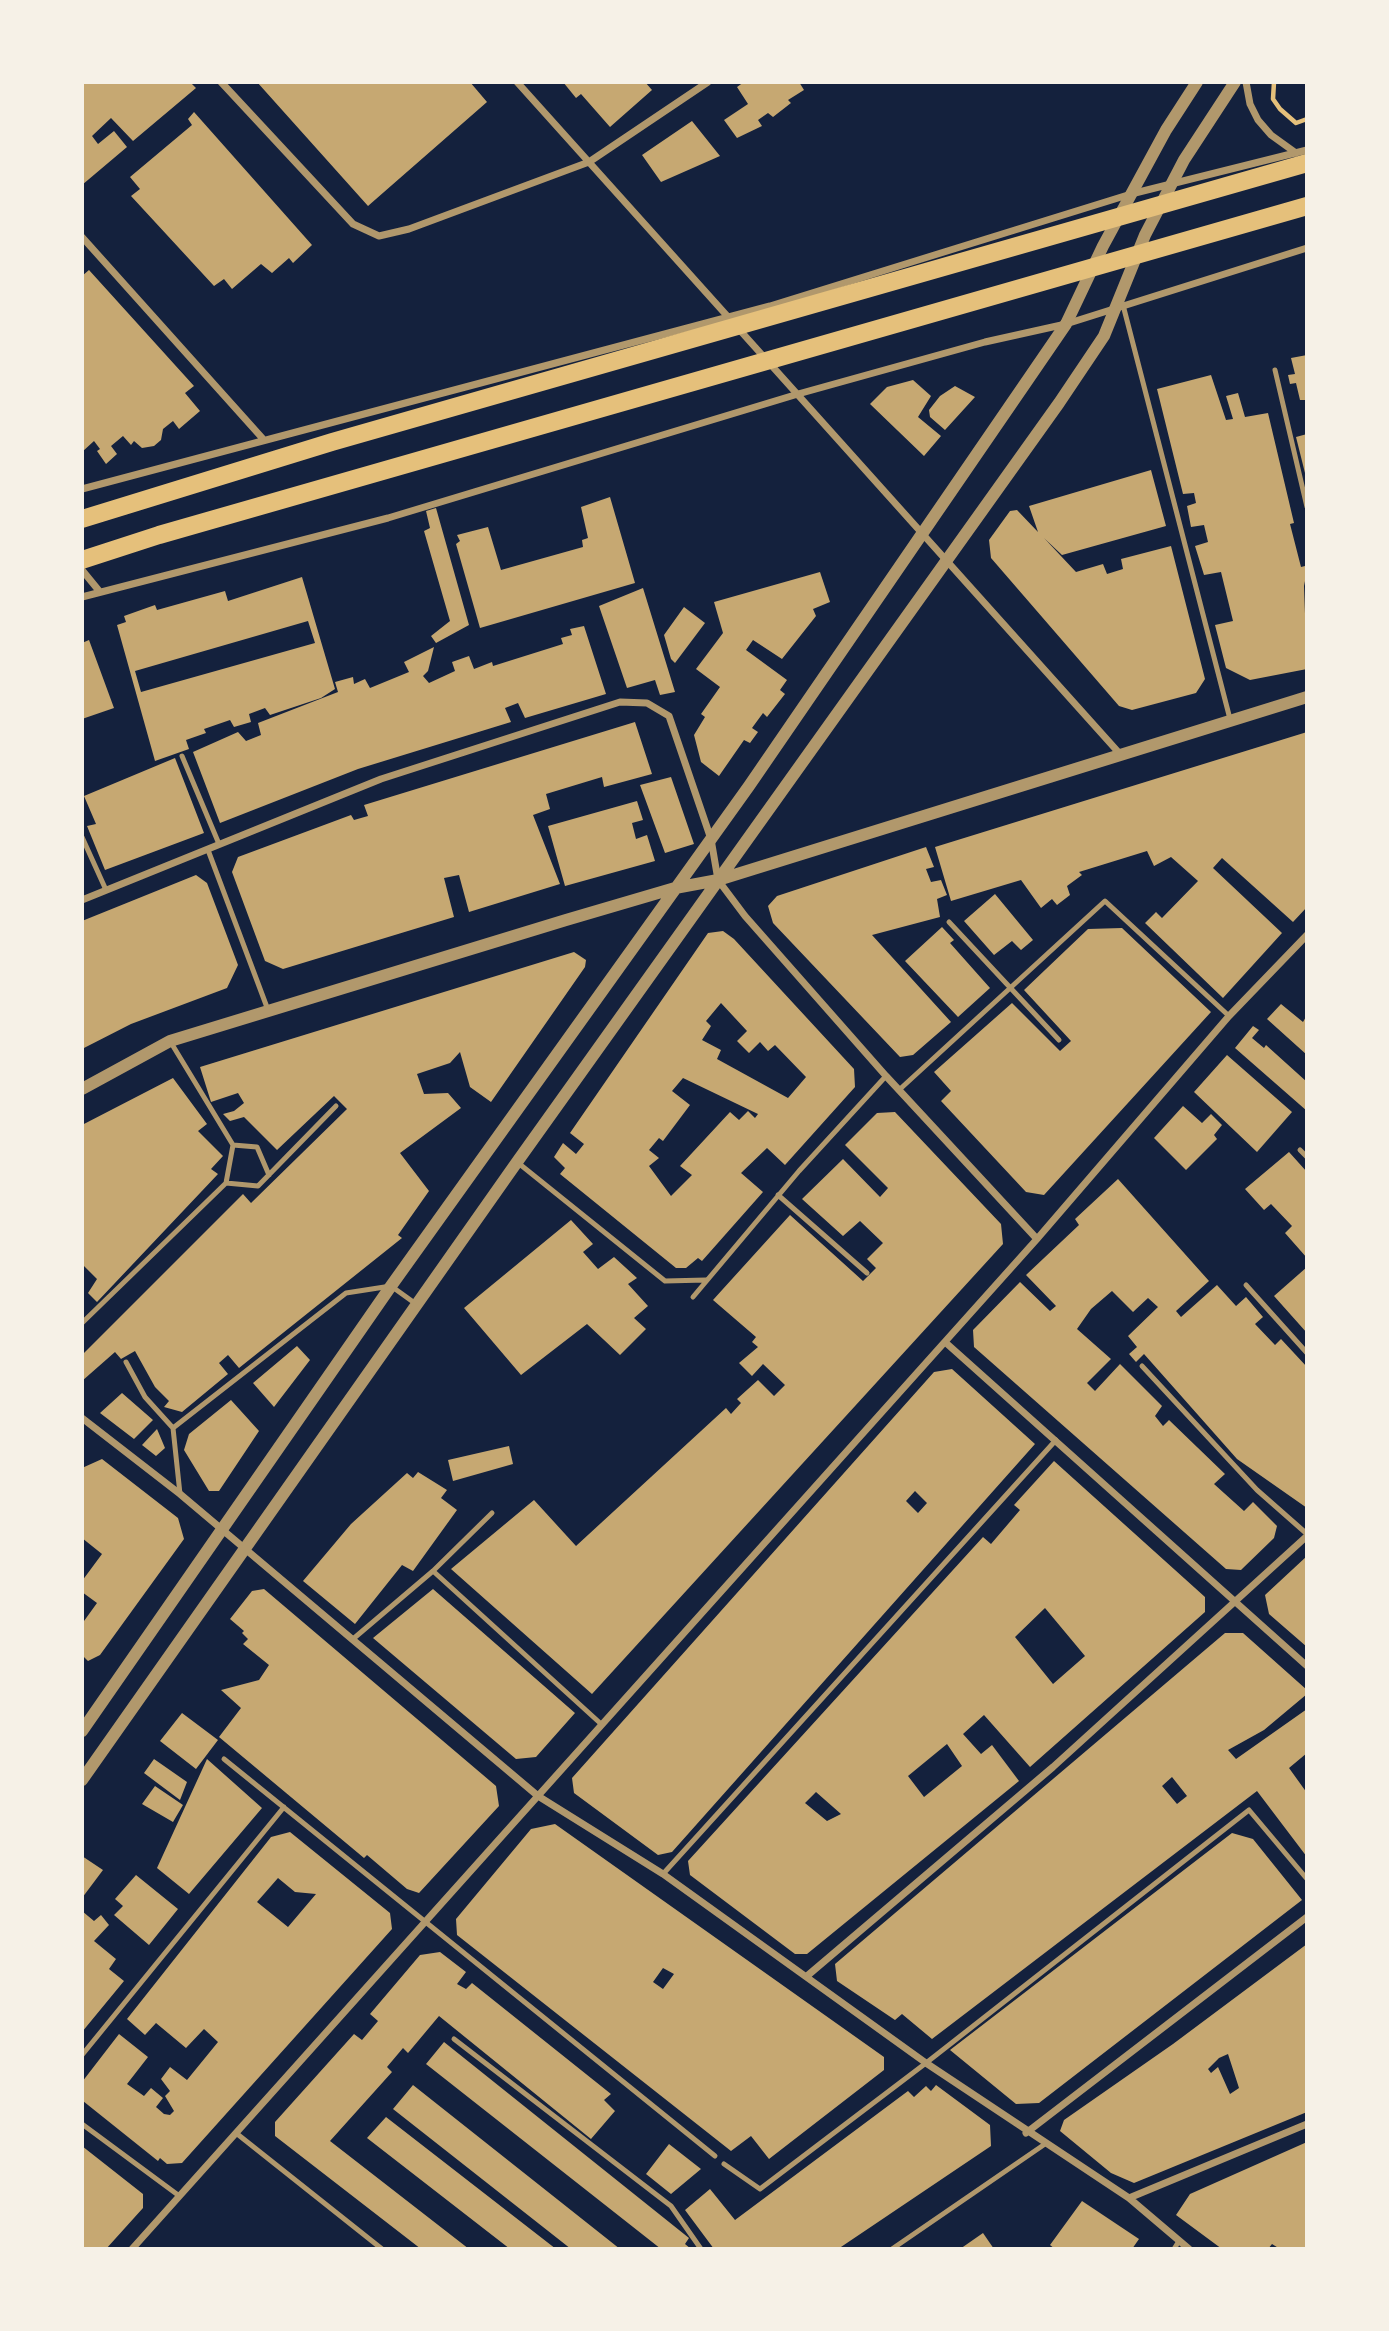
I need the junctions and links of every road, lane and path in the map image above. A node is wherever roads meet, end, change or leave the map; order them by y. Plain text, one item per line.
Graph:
1 (221, 82) edge
2 (517, 82) edge
3 (708, 82) edge
4 (1197, 82) edge
5 (1235, 82) edge
6 (1246, 82) edge
7 (1274, 82) edge
8 (1307, 119) edge
9 (1307, 150) edge
10 (1301, 158) edge
11 (589, 162) junction
12 (1171, 184) junction
13 (1131, 194) junction
14 (1307, 206) edge
15 (82, 237) edge
16 (1307, 248) edge
17 (1120, 306) junction
18 (728, 317) junction
19 (1066, 324) junction
20 (1275, 370) dead end
21 (798, 394) junction
22 (264, 440) junction
23 (82, 489) edge
24 (1307, 507) edge
25 (82, 519) edge
26 (921, 536) junction
27 (82, 560) edge
28 (946, 562) junction
29 (82, 570) edge
30 (100, 592) junction
31 (82, 597) edge
32 (1307, 697) edge
33 (1230, 720) junction
34 (1120, 754) junction
35 (182, 756) dead end
36 (82, 837) edge
37 (711, 839) junction
38 (219, 844) junction
39 (208, 850) junction
40 (718, 880) junction
41 (676, 888) junction
42 (106, 891) junction
43 (82, 900) edge
44 (949, 922) dead end
45 (1307, 934) edge
46 (1011, 987) junction
47 (268, 1010) junction
48 (1228, 1016) junction
49 (1059, 1040) dead end
50 (170, 1041) junction
51 (886, 1076) junction
52 (82, 1089) edge
53 (899, 1090) junction
54 (336, 1106) dead end
55 (233, 1145) junction
56 (1300, 1150) dead end
57 (1307, 1157) edge
58 (517, 1162) junction
59 (269, 1175) junction
60 (226, 1183) junction
61 (778, 1195) junction
62 (1037, 1239) junction
63 (867, 1273) dead end
64 (706, 1280) junction
65 (1246, 1285) dead end
66 (391, 1286) junction
67 (693, 1297) dead end
68 (418, 1306) junction
69 (82, 1323) edge
70 (945, 1342) junction
71 (1307, 1353) edge
72 (126, 1362) dead end
73 (1142, 1366) dead end
74 (82, 1418) edge
75 (173, 1429) junction
76 (1056, 1440) junction
77 (180, 1494) junction
78 (492, 1513) dead end
79 (220, 1529) junction
80 (1307, 1535) edge
81 (245, 1549) junction
82 (433, 1570) junction
83 (1237, 1603) junction
84 (353, 1639) junction
85 (1307, 1665) edge
86 (600, 1723) junction
87 (82, 1731) edge
88 (224, 1759) dead end
89 (82, 1780) edge
90 (538, 1796) junction
91 (284, 1807) junction
92 (663, 1874) junction
93 (1307, 1879) edge
94 (1307, 1917) edge
95 (427, 1921) junction
96 (807, 1976) junction
97 (454, 2039) dead end
98 (82, 2055) edge
99 (926, 2063) junction
100 (82, 2124) edge
101 (1307, 2124) edge
102 (236, 2133) junction
103 (1026, 2133) junction
104 (1045, 2144) junction
105 (715, 2156) dead end
106 (724, 2164) dead end
107 (178, 2195) junction
108 (1129, 2199) junction
109 (1179, 2241) junction
110 (132, 2249) edge
111 (382, 2249) edge
112 (701, 2249) edge
113 (892, 2249) edge
114 (1174, 2249) edge
115 (1189, 2249) edge

1 - 11 street
2 - 11 street
3 - 11 street
4 - 13 street
5 - 12 street
6 - 10 street
7 - 8 path
9 - 10 street
10 - 12 street
10 - 25 highway
11 - 18 street
12 - 13 street
12 - 17 street
13 - 18 street
13 - 19 street
14 - 27 highway
15 - 22 street
16 - 17 street
17 - 19 street
17 - 28 street
17 - 33 lane
18 - 21 street
18 - 22 street
19 - 21 street
19 - 26 street
20 - 24 lane
21 - 26 street
21 - 30 street
22 - 23 street
26 - 28 street
26 - 37 street
28 - 34 street
28 - 40 street
29 - 30 street
30 - 31 street
32 - 33 street
33 - 34 street
34 - 40 street
35 - 38 lane
36 - 42 lane
37 - 38 street
37 - 40 street
37 - 41 street
38 - 39 street
39 - 42 street
39 - 47 lane
40 - 41 street
40 - 51 street
40 - 58 street
41 - 47 street
41 - 66 street
42 - 43 street
44 - 46 lane
45 - 48 street
46 - 48 lane
46 - 49 lane
46 - 53 lane
47 - 50 street
48 - 62 street
50 - 52 street
50 - 55 lane
51 - 53 street
51 - 61 lane
53 - 62 street
54 - 59 lane
55 - 59 lane
55 - 60 lane
56 - 57 lane
58 - 64 lane
58 - 68 street
59 - 60 lane
60 - 69 lane
61 - 63 lane
61 - 64 lane
62 - 70 street
64 - 67 lane
65 - 71 lane
66 - 68 lane
66 - 75 lane
66 - 79 street
68 - 81 street
70 - 76 street
70 - 86 street
72 - 75 lane
73 - 80 lane
74 - 77 street
75 - 77 lane
76 - 83 street
76 - 92 lane
77 - 79 street
78 - 82 lane
79 - 81 street
79 - 87 street
80 - 83 street
81 - 84 street
81 - 89 street
82 - 84 lane
82 - 86 lane
83 - 85 street
83 - 96 street
84 - 90 street
86 - 90 street
88 - 91 lane
90 - 92 street
90 - 95 street
91 - 95 lane
91 - 98 lane
92 - 96 street
93 - 99 lane
94 - 103 street
95 - 102 street
95 - 105 lane
96 - 99 street
97 - 112 lane
99 - 103 street
99 - 106 lane
100 - 107 lane
101 - 108 street
102 - 107 street
102 - 111 lane
103 - 104 street
104 - 108 street
104 - 113 lane
107 - 110 street
108 - 109 street
109 - 114 lane
109 - 115 street

